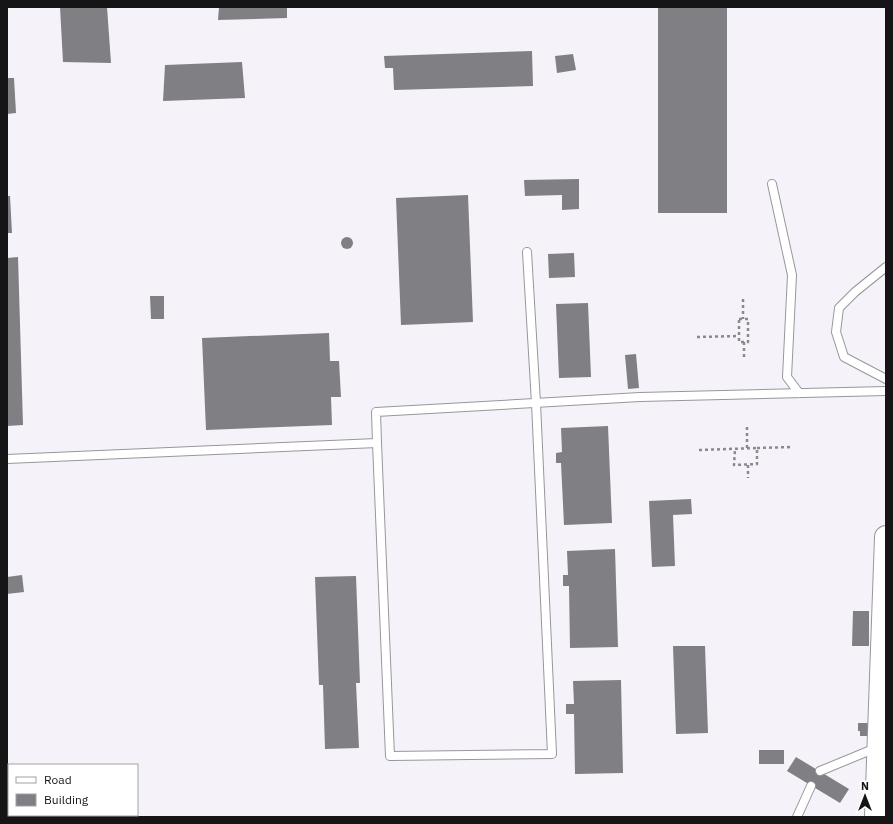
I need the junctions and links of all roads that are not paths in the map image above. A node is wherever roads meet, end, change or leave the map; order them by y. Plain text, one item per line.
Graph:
1 (772, 184) dead end
2 (527, 252) dead end
3 (886, 267) edge
4 (886, 379) edge
5 (886, 391) edge
6 (799, 393) junction
7 (536, 403) junction
8 (377, 443) junction
9 (7, 460) edge
10 (886, 537) edge
11 (879, 746) junction
12 (820, 771) dead end
13 (811, 786) dead end
14 (797, 817) edge
15 (876, 817) edge

1 - 6 lane
2 - 7 lane
3 - 4 lane
5 - 6 lane
6 - 7 lane
7 - 8 lane
7 - 8 lane
8 - 9 lane
10 - 11 main road
11 - 12 lane
11 - 15 main road
13 - 14 lane

